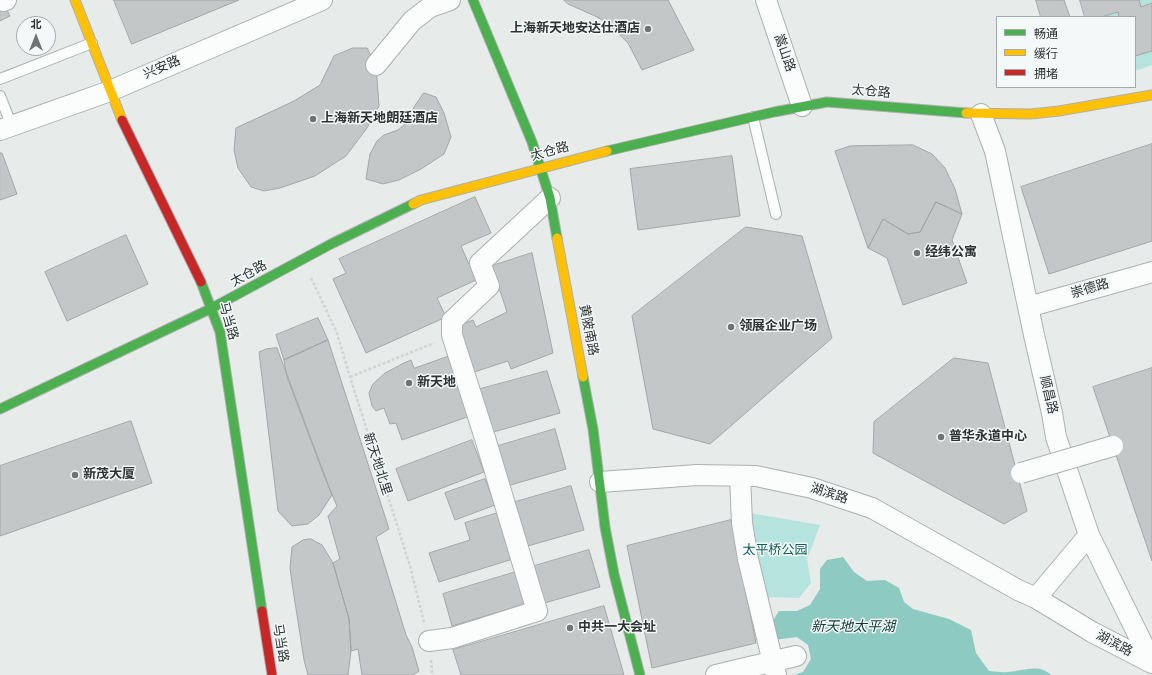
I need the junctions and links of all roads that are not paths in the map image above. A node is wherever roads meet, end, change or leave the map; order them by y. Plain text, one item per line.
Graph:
1 (75, 0) edge
2 (322, 0) edge
3 (450, 0) edge
4 (473, 0) edge
5 (766, 0) edge
6 (92, 43) junction
7 (376, 65) dead end
8 (0, 79) edge
9 (110, 91) junction
10 (1152, 95) edge
11 (0, 96) edge
12 (802, 106) junction
13 (981, 114) junction
14 (753, 118) junction
15 (6, 128) edge
16 (541, 168) junction
17 (550, 198) junction
18 (776, 214) dead end
19 (1152, 272) edge
20 (1028, 307) junction
21 (212, 308) junction
22 (0, 409) edge
23 (1113, 446) dead end
24 (1064, 460) junction
25 (1021, 473) dead end
26 (740, 476) junction
27 (600, 482) junction
28 (1089, 535) junction
29 (1036, 598) junction
30 (429, 641) road end
31 (796, 656) dead end
32 (1152, 663) edge
33 (775, 668) edge
34 (272, 675) edge
35 (640, 675) edge
36 (716, 675) edge

1 - 6 street, 马当路
2 - 9 street, 兴安路
3 - 7 street
4 - 16 street, 黄陂南路
5 - 12 street, 嵩山路
6 - 8 lane
6 - 9 street, 马当路
9 - 15 street, 兴安路
9 - 21 street, 马当路
10 - 13 street, 太仓路
11 - 15 lane
12 - 13 street, 太仓路
12 - 14 street, 太仓路
13 - 20 street, 顺昌路
14 - 16 street, 太仓路
14 - 18 lane
16 - 17 street, 黄陂南路
16 - 21 street, 太仓路
17 - 27 street, 黄陂南路
17 - 30 street
19 - 20 street, 崇德路
20 - 24 street, 顺昌路
21 - 22 street, 太仓路
21 - 34 street, 马当路
23 - 24 street, bridge
24 - 25 street, bridge
24 - 28 street, 顺昌路
26 - 27 street, 湖滨路
26 - 29 street, 湖滨路
26 - 33 street
27 - 35 street, 黄陂南路
28 - 29 street
28 - 32 street, 顺昌路
29 - 32 street, 湖滨路
31 - 33 street
33 - 36 street

